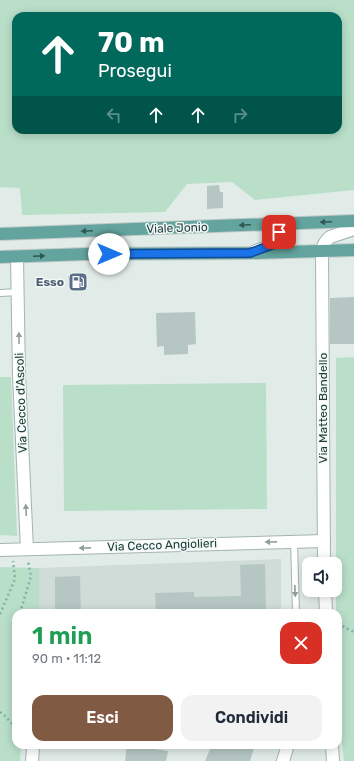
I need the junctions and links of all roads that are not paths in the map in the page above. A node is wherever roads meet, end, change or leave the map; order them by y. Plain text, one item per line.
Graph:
1 (354, 221) edge
2 (278, 224) junction
3 (354, 229) edge
4 (0, 234) edge
5 (354, 250) edge
6 (322, 251) junction
7 (250, 253) junction
8 (0, 257) edge
9 (17, 257) junction
10 (18, 292) junction
11 (0, 293) edge
12 (294, 541) junction
13 (324, 541) junction
14 (27, 549) junction
15 (5, 550) edge
16 (324, 557) edge
17 (325, 597) edge
18 (296, 609) edge
19 (326, 609) edge
20 (33, 749) edge
21 (287, 749) edge
22 (332, 749) edge
23 (32, 761) edge
24 (283, 761) edge
25 (333, 761) edge

1 -> 2 main road, Viale Jonio
2 -> 4 main road, Viale Jonio
2 - 7 street
3 - 6 street
5 - 6 main road, Viale Jonio
6 - 7 main road, Viale Jonio
6 - 13 street, Via Matteo Bandello
9 -> 7 main road, Viale Jonio
8 - 9 main road, Viale Jonio
9 - 10 street, Via Cecco d'Ascoli
10 - 11 lane
14 -> 10 street, Via Cecco d'Ascoli
12 - 13 street, Via Cecco Angiolieri
12 -> 14 street, Via Cecco Angiolieri
12 -> 18 lane
13 - 16 street, Via Matteo Bandello
14 - 15 street, Via Cecco Angiolieri
17 - 19 street
20 - 23 street
21 - 24 street
22 - 25 street

